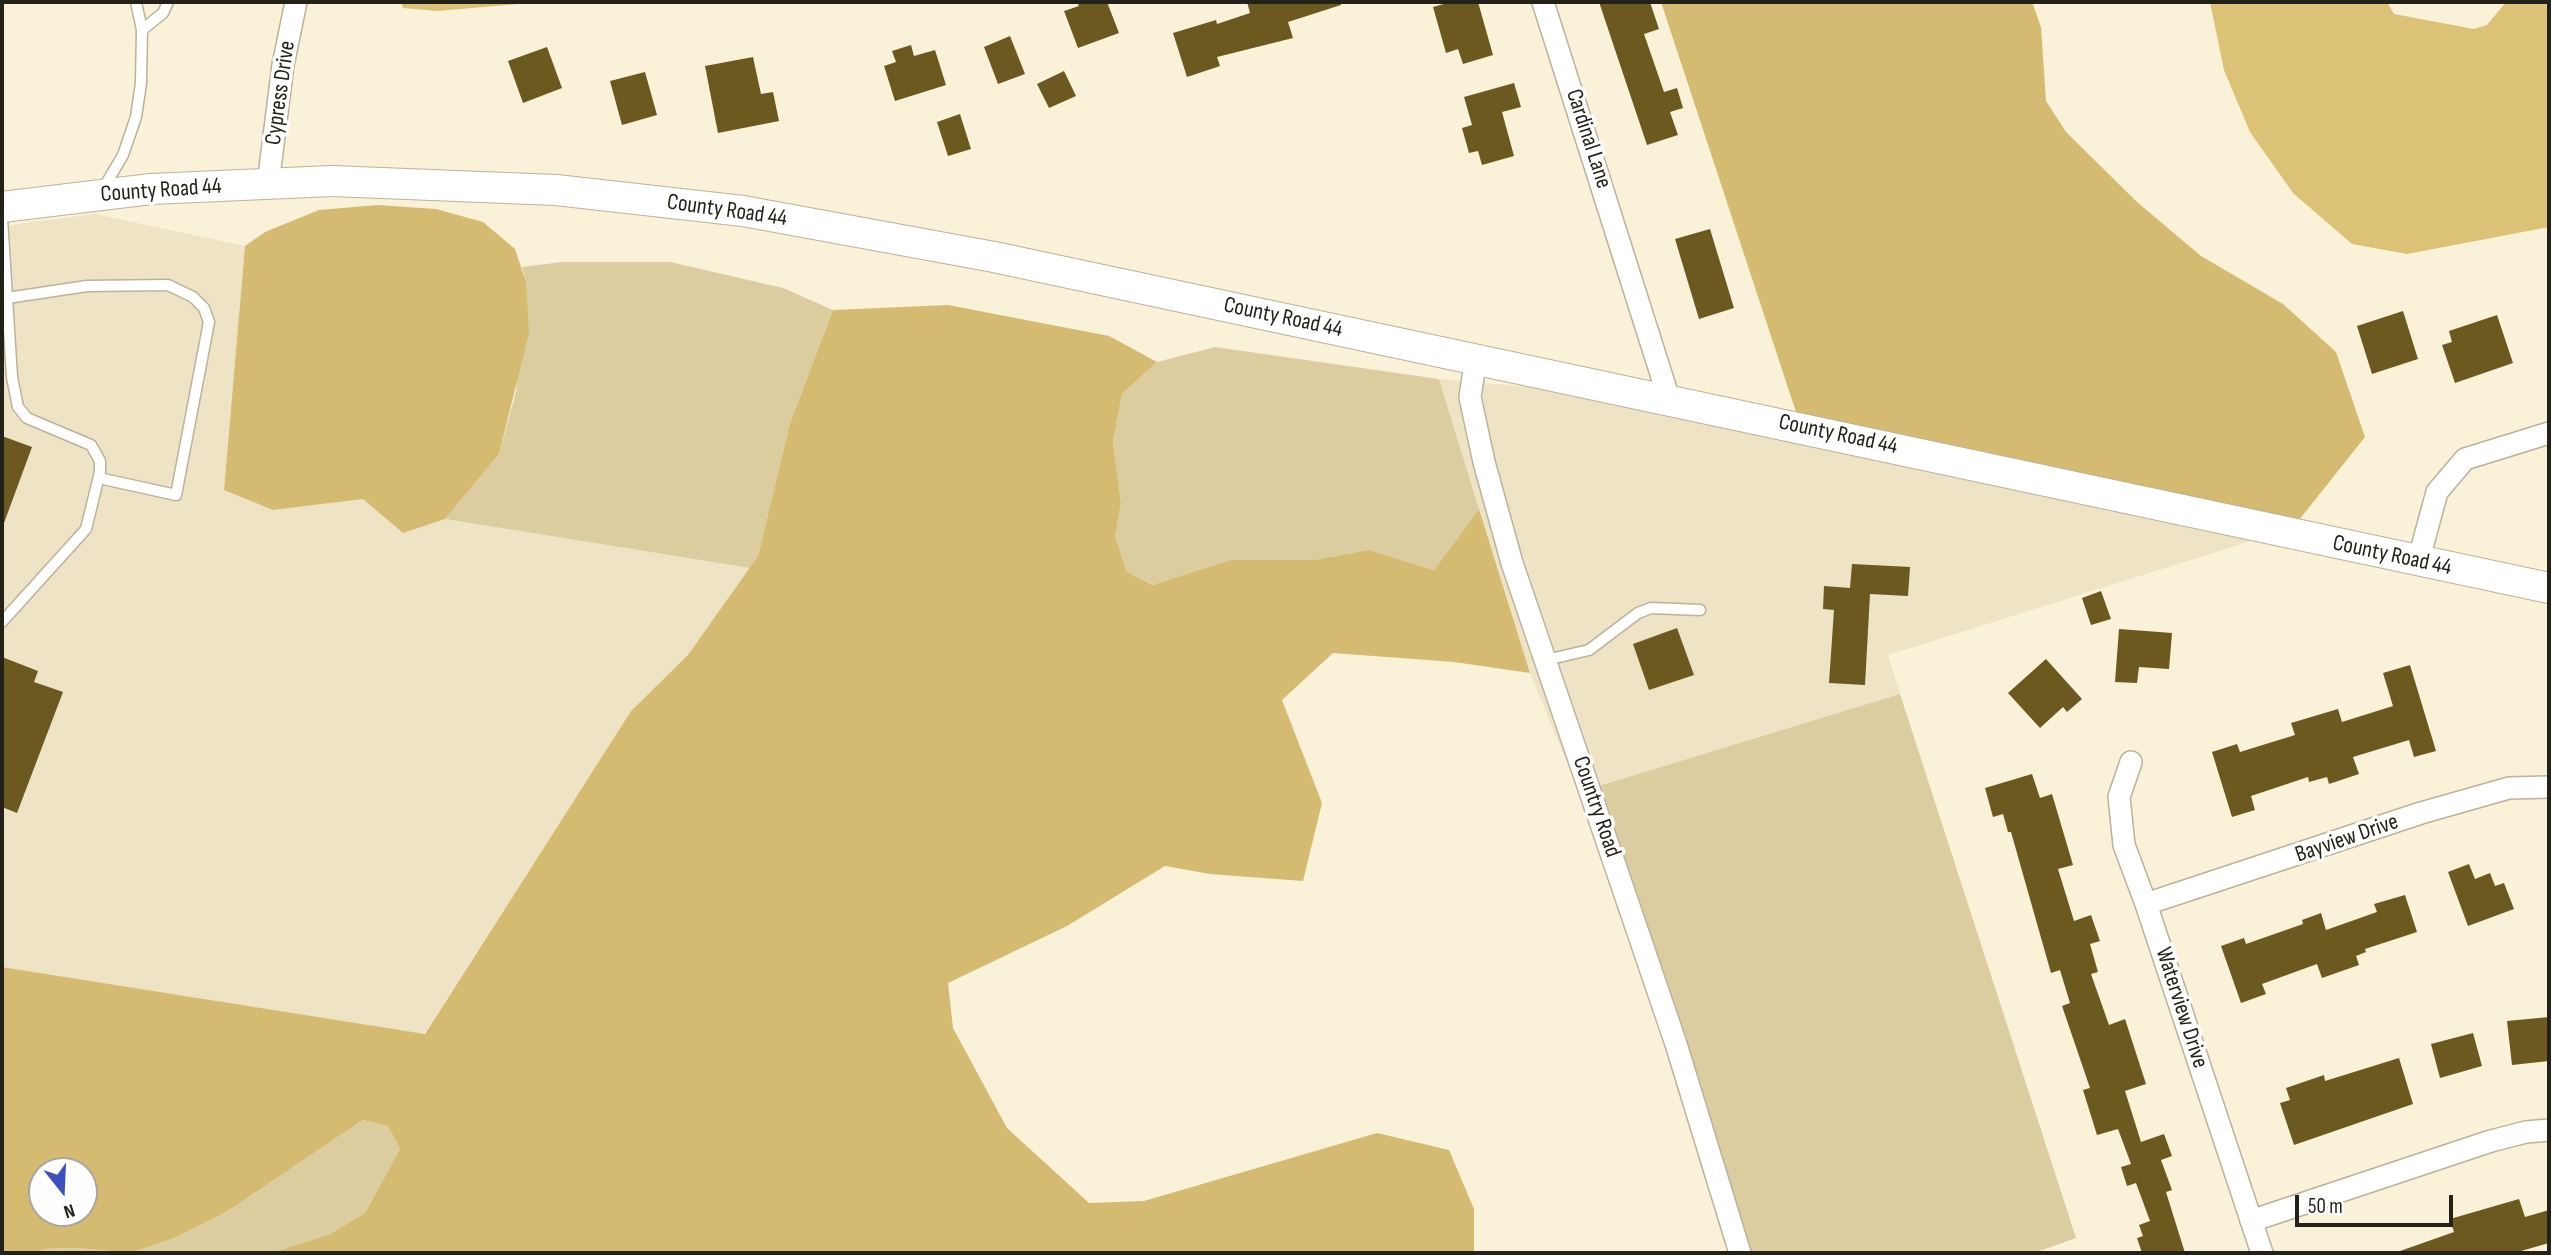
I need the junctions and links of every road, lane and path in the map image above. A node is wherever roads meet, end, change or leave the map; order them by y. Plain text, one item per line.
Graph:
1 (136, 2) edge
2 (168, 2) edge
3 (296, 2) edge
4 (1543, 2) edge
5 (142, 30) junction
6 (268, 184) junction
7 (100, 194) junction
8 (2, 206) edge
9 (2, 218) edge
10 (7, 298) junction
11 (1476, 358) junction
12 (1669, 399) junction
13 (2549, 433) edge
14 (99, 478) junction
15 (2418, 562) junction
16 (2549, 589) edge
17 (1700, 610) dead end
18 (2, 622) edge
19 (1546, 660) junction
20 (2131, 762) dead end
21 (2549, 787) edge
22 (2146, 904) junction
23 (2549, 1130) edge
24 (2251, 1222) junction
25 (1740, 1253) edge
26 (2262, 1253) edge

1 - 5 lane
2 - 5 lane
3 - 6 street, Cypress Drive
4 - 12 street, Cardinal Lane
5 - 7 lane
6 - 7 main road, County Road 44
6 - 11 main road, County Road 44
7 - 8 main road, County Road 44
9 - 10 lane
10 - 14 lane
10 - 14 lane
11 - 12 main road, County Road 44
11 - 19 street, Country Road
12 - 15 main road, County Road 44
13 - 15 street
14 - 18 lane
15 - 16 main road, County Road 44
17 - 19 lane
19 - 25 street, Country Road
20 - 22 street, Waterview Drive
21 - 22 street, Bayview Drive
22 - 24 street, Waterview Drive
23 - 24 street
24 - 26 street, Waterview Drive

